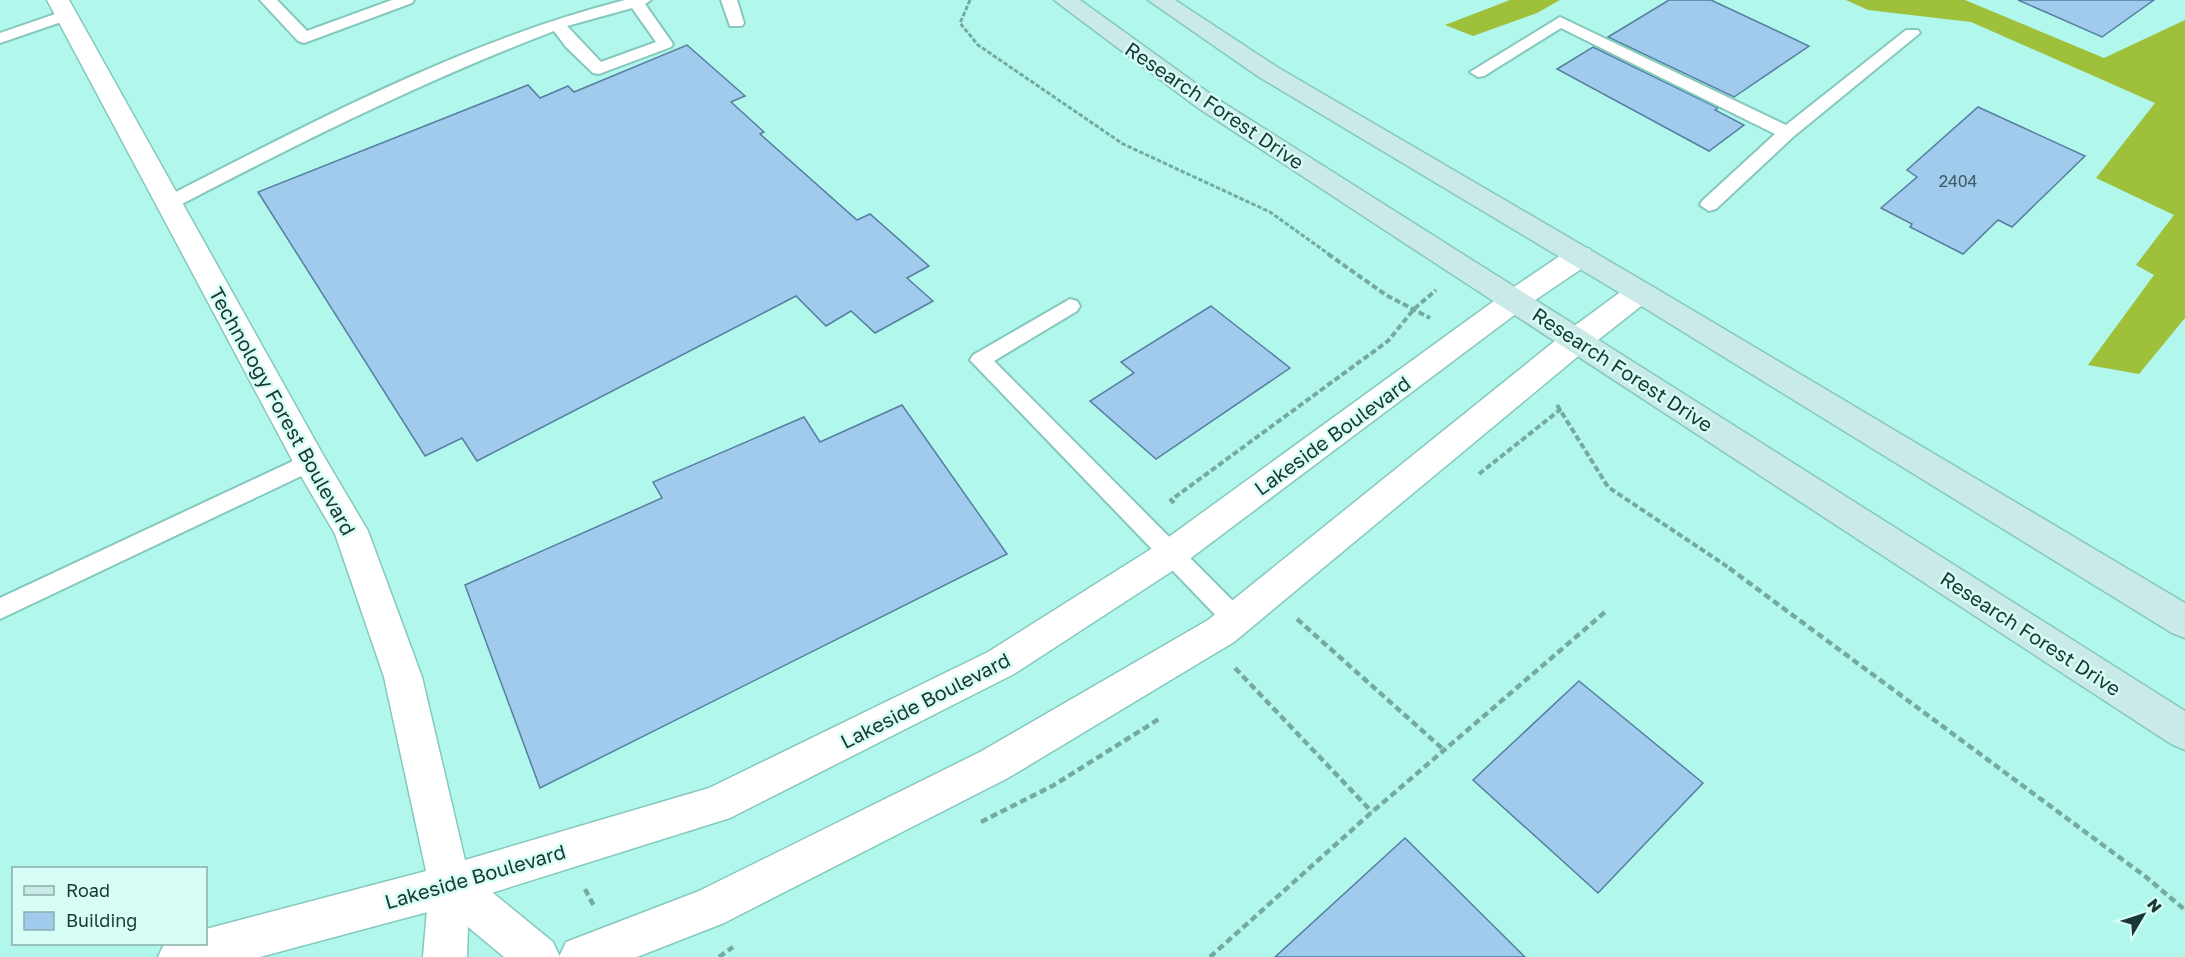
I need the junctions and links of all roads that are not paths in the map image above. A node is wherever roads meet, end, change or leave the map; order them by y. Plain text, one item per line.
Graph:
1 (406, 0) edge
2 (729, 0) edge
3 (1065, 0) edge
4 (1159, 0) edge
5 (273, 1) edge
6 (639, 1) edge
7 (603, 5) edge
8 (62, 8) edge
9 (736, 22) dead end
10 (557, 24) junction
11 (1912, 33) dead end
12 (0, 38) edge
13 (1478, 72) dead end
14 (1786, 133) junction
15 (169, 203) junction
16 (1709, 205) dead end
17 (1580, 256) junction
18 (1640, 292) junction
19 (1515, 300) junction
20 (1070, 306) dead end
21 (1577, 340) junction
22 (310, 462) junction
23 (1171, 554) junction
24 (0, 609) edge
25 (1235, 620) junction
26 (2185, 622) edge
27 (2185, 732) edge
28 (450, 885) junction
29 (180, 957) edge
30 (445, 957) edge
31 (538, 957) edge
32 (581, 957) edge

1 - 5 lane
2 - 9 lane
3 - 19 main road, Research Forest Drive
4 - 17 main road
6 - 7 lane
6 - 10 lane
7 - 10 lane
8 - 12 lane
8 - 15 street, Technology Forest Boulevard
10 - 15 lane
11 - 14 lane
13 - 14 lane
14 - 16 lane
15 - 22 street, Technology Forest Boulevard
17 - 18 main road
17 - 19 street, Lakeside Boulevard
18 - 21 street
18 - 26 main road
19 - 21 main road, Research Forest Drive
19 - 23 street, Lakeside Boulevard
20 - 23 lane
21 - 25 street
21 - 27 main road, Research Forest Drive
22 - 24 lane
22 - 28 street, Technology Forest Boulevard
23 - 25 lane
23 - 28 street, Lakeside Boulevard
25 - 32 street
28 - 29 street, Lakeside Boulevard
28 - 30 street, Technology Forest Boulevard
28 - 31 street

